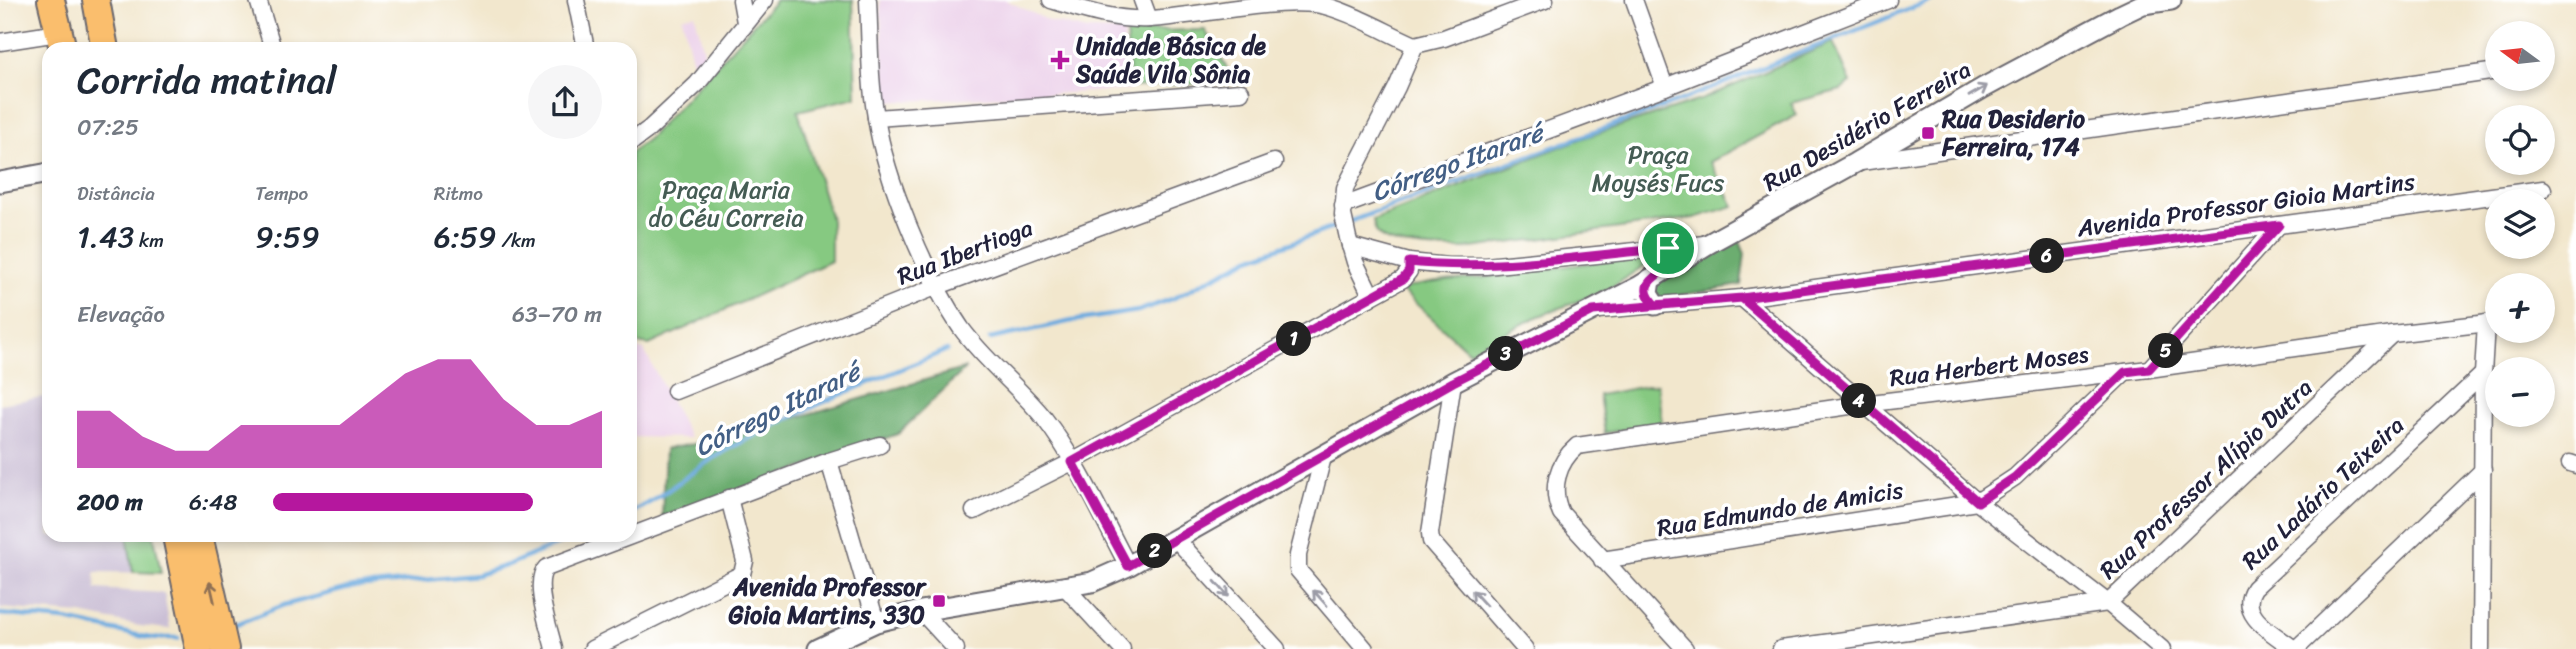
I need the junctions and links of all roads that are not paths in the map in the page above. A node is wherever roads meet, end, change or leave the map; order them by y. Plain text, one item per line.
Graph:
1 (51, 0) edge
2 (96, 0) edge
3 (258, 0) edge
4 (576, 0) edge
5 (741, 0) edge
6 (765, 0) edge
7 (868, 0) edge
8 (1051, 0) edge
9 (1142, 0) edge
10 (1545, 0) edge
11 (1634, 0) edge
12 (1888, 0) edge
13 (2171, 0) edge
14 (1149, 19) junction
15 (746, 22) junction
16 (60, 41) edge
17 (104, 42) edge
18 (271, 42) edge
19 (585, 42) edge
20 (0, 43) edge
21 (1415, 45) junction
22 (2485, 73) edge
23 (1665, 87) junction
24 (1241, 92) dead end
25 (876, 118) junction
26 (637, 138) edge
27 (1274, 162) dead end
28 (1855, 163) junction
29 (42, 174) edge
30 (0, 182) edge
31 (2485, 197) edge
32 (1343, 210) junction
33 (2279, 225) junction
34 (1349, 242) junction
35 (1708, 244) junction
36 (1668, 248) junction
37 (1374, 252) junction
38 (1355, 262) junction
39 (1409, 262) junction
40 (1658, 274) junction
41 (938, 286) junction
42 (1369, 298) junction
43 (1742, 298) junction
44 (1655, 305) junction
45 (1593, 311) junction
46 (2485, 324) edge
47 (2392, 334) junction
48 (2488, 343) edge
49 (2149, 369) junction
50 (2125, 372) junction
51 (2483, 374) junction
52 (1453, 382) junction
53 (675, 391) dead end
54 (1863, 404) junction
55 (880, 445) dead end
56 (1323, 457) junction
57 (829, 461) junction
58 (1072, 462) junction
59 (2483, 470) junction
60 (729, 498) junction
61 (1978, 502) junction
62 (974, 510) dead end
63 (637, 533) edge
64 (1176, 539) junction
65 (177, 542) edge
66 (200, 542) edge
67 (613, 542) edge
68 (1602, 560) junction
69 (1128, 566) junction
70 (1065, 587) junction
71 (2108, 603) junction
72 (921, 611) junction
73 (876, 622) junction
74 (199, 649) edge
75 (225, 649) edge
76 (554, 649) edge
77 (592, 649) edge
78 (818, 649) edge
79 (956, 649) edge
80 (1122, 649) edge
81 (1277, 649) edge
82 (1365, 649) edge
83 (1525, 649) edge
84 (1685, 649) edge
85 (1781, 649) edge
86 (2162, 649) edge
87 (2295, 649) edge
88 (2482, 649) edge

1 - 16 highway
2 - 17 highway
3 - 18 street
4 - 19 street
5 - 15 street
6 - 15 street
7 - 25 street
8 - 14 street
9 - 14 street
10 - 21 street
11 - 23 street
12 - 23 street
28 -> 13 street, Rua Desidério Ferreira
14 - 21 street
15 - 26 street
16 - 20 street
21 - 32 street
22 - 28 street
23 - 32 street
24 - 25 street
25 - 41 street
27 - 41 street, Rua Ibertioga
28 - 35 street, Rua Desidério Ferreira
29 - 30 street
31 - 33 street, Avenida Professor Gioia Martins
32 - 34 street
33 - 43 street, Avenida Professor Gioia Martins
33 - 49 street
34 - 37 street
34 - 38 street
35 - 36 street
35 - 40 street, Rua Desidério Ferreira
36 - 39 street
36 - 40 street
37 - 38 street
37 - 39 street
38 - 42 street
39 - 42 street
40 - 44 street
40 - 45 street, Rua Desidério Ferreira
41 - 53 street, Rua Ibertioga
41 - 58 street
42 - 58 street
43 - 44 street, Avenida Professor Gioia Martins
43 - 54 street
44 - 45 street, Avenida Professor Gioia Martins
45 - 52 street, Avenida Professor Gioia Martins
46 - 47 street, Rua Herbert Moses
47 - 49 street, Rua Herbert Moses
47 - 71 street, Rua Professor Alípio Dutra
48 - 51 street
49 - 50 street, Rua Herbert Moses
50 - 54 street, Rua Herbert Moses
50 - 61 street, Rua Edmundo de Amicis
51 - 59 street
51 - 87 street, Rua Ladário Teixeira
52 - 56 street, Avenida Professor Gioia Martins
83 -> 52 street
54 - 61 street
54 - 68 street, Rua Herbert Moses
55 - 57 street
56 - 64 street, Avenida Professor Gioia Martins
82 -> 56 street
57 - 60 street
57 - 73 street
58 - 62 street
58 - 69 street
59 - 87 street
59 - 88 street
60 - 63 street
60 - 77 street
61 - 68 street, Rua Edmundo de Amicis
61 - 71 street
64 - 69 street, Avenida Professor Gioia Martins
64 -> 81 street
65 - 74 highway
75 -> 66 highway
67 - 76 street
68 - 84 street, Rua Herbert Moses
69 - 70 street, Avenida Professor Gioia Martins
70 - 72 street, Avenida Professor Gioia Martins
70 - 80 street
71 - 85 street, Rua Professor Alípio Dutra
71 - 86 street
72 - 73 street, Avenida Professor Gioia Martins
72 - 79 street
73 - 78 street, Avenida Professor Gioia Martins

